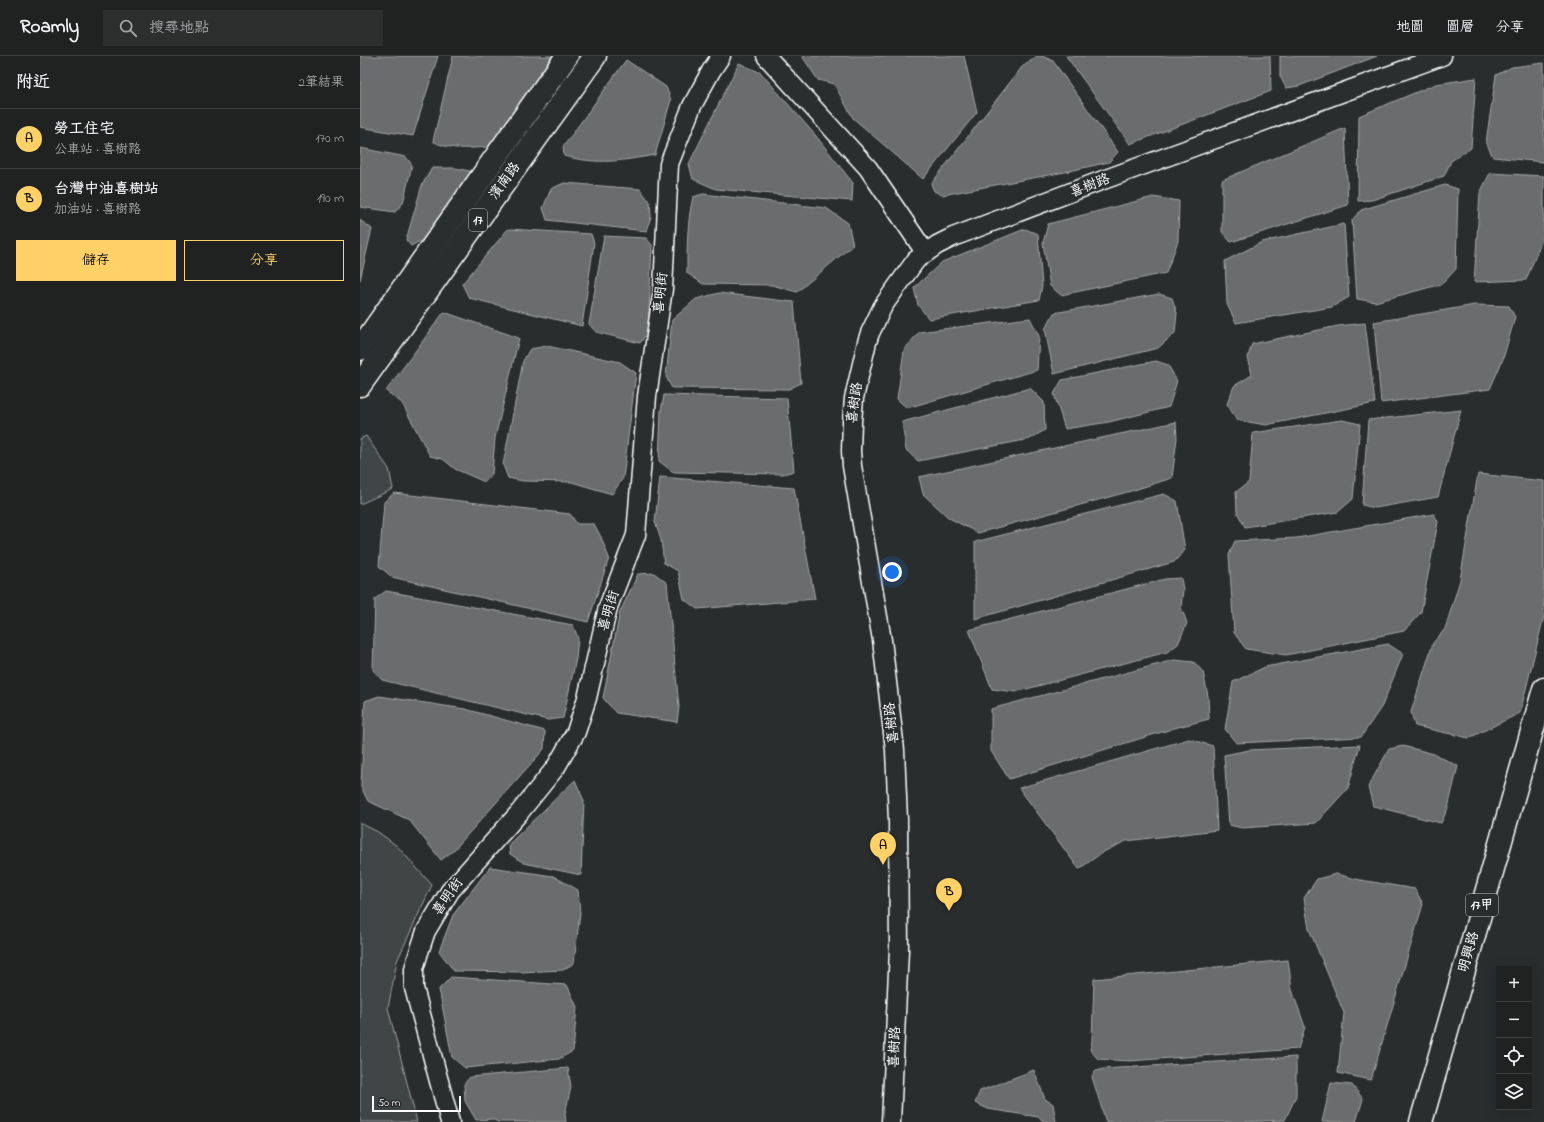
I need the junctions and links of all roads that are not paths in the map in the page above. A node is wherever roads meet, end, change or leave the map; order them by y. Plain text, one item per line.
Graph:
1 (567, 56) edge
2 (595, 56) edge
3 (722, 56) edge
4 (766, 56) edge
5 (1442, 56) edge
6 (925, 252) junction
7 (360, 349) edge
8 (360, 385) edge
9 (1544, 689) edge
10 (1544, 742) edge
11 (450, 1122) edge
12 (891, 1122) edge
13 (1421, 1122) edge
14 (1436, 1122) edge

1 - 7 main road, 濱南路 / 17
2 - 8 main road, 濱南路 / 17
3 - 11 street, 喜明街
4 - 6 street
5 - 6 street, 喜樹路
6 - 12 street, 喜樹路
9 - 13 main road, 明興路 / 17甲
10 - 14 main road, 明興路 / 17甲

